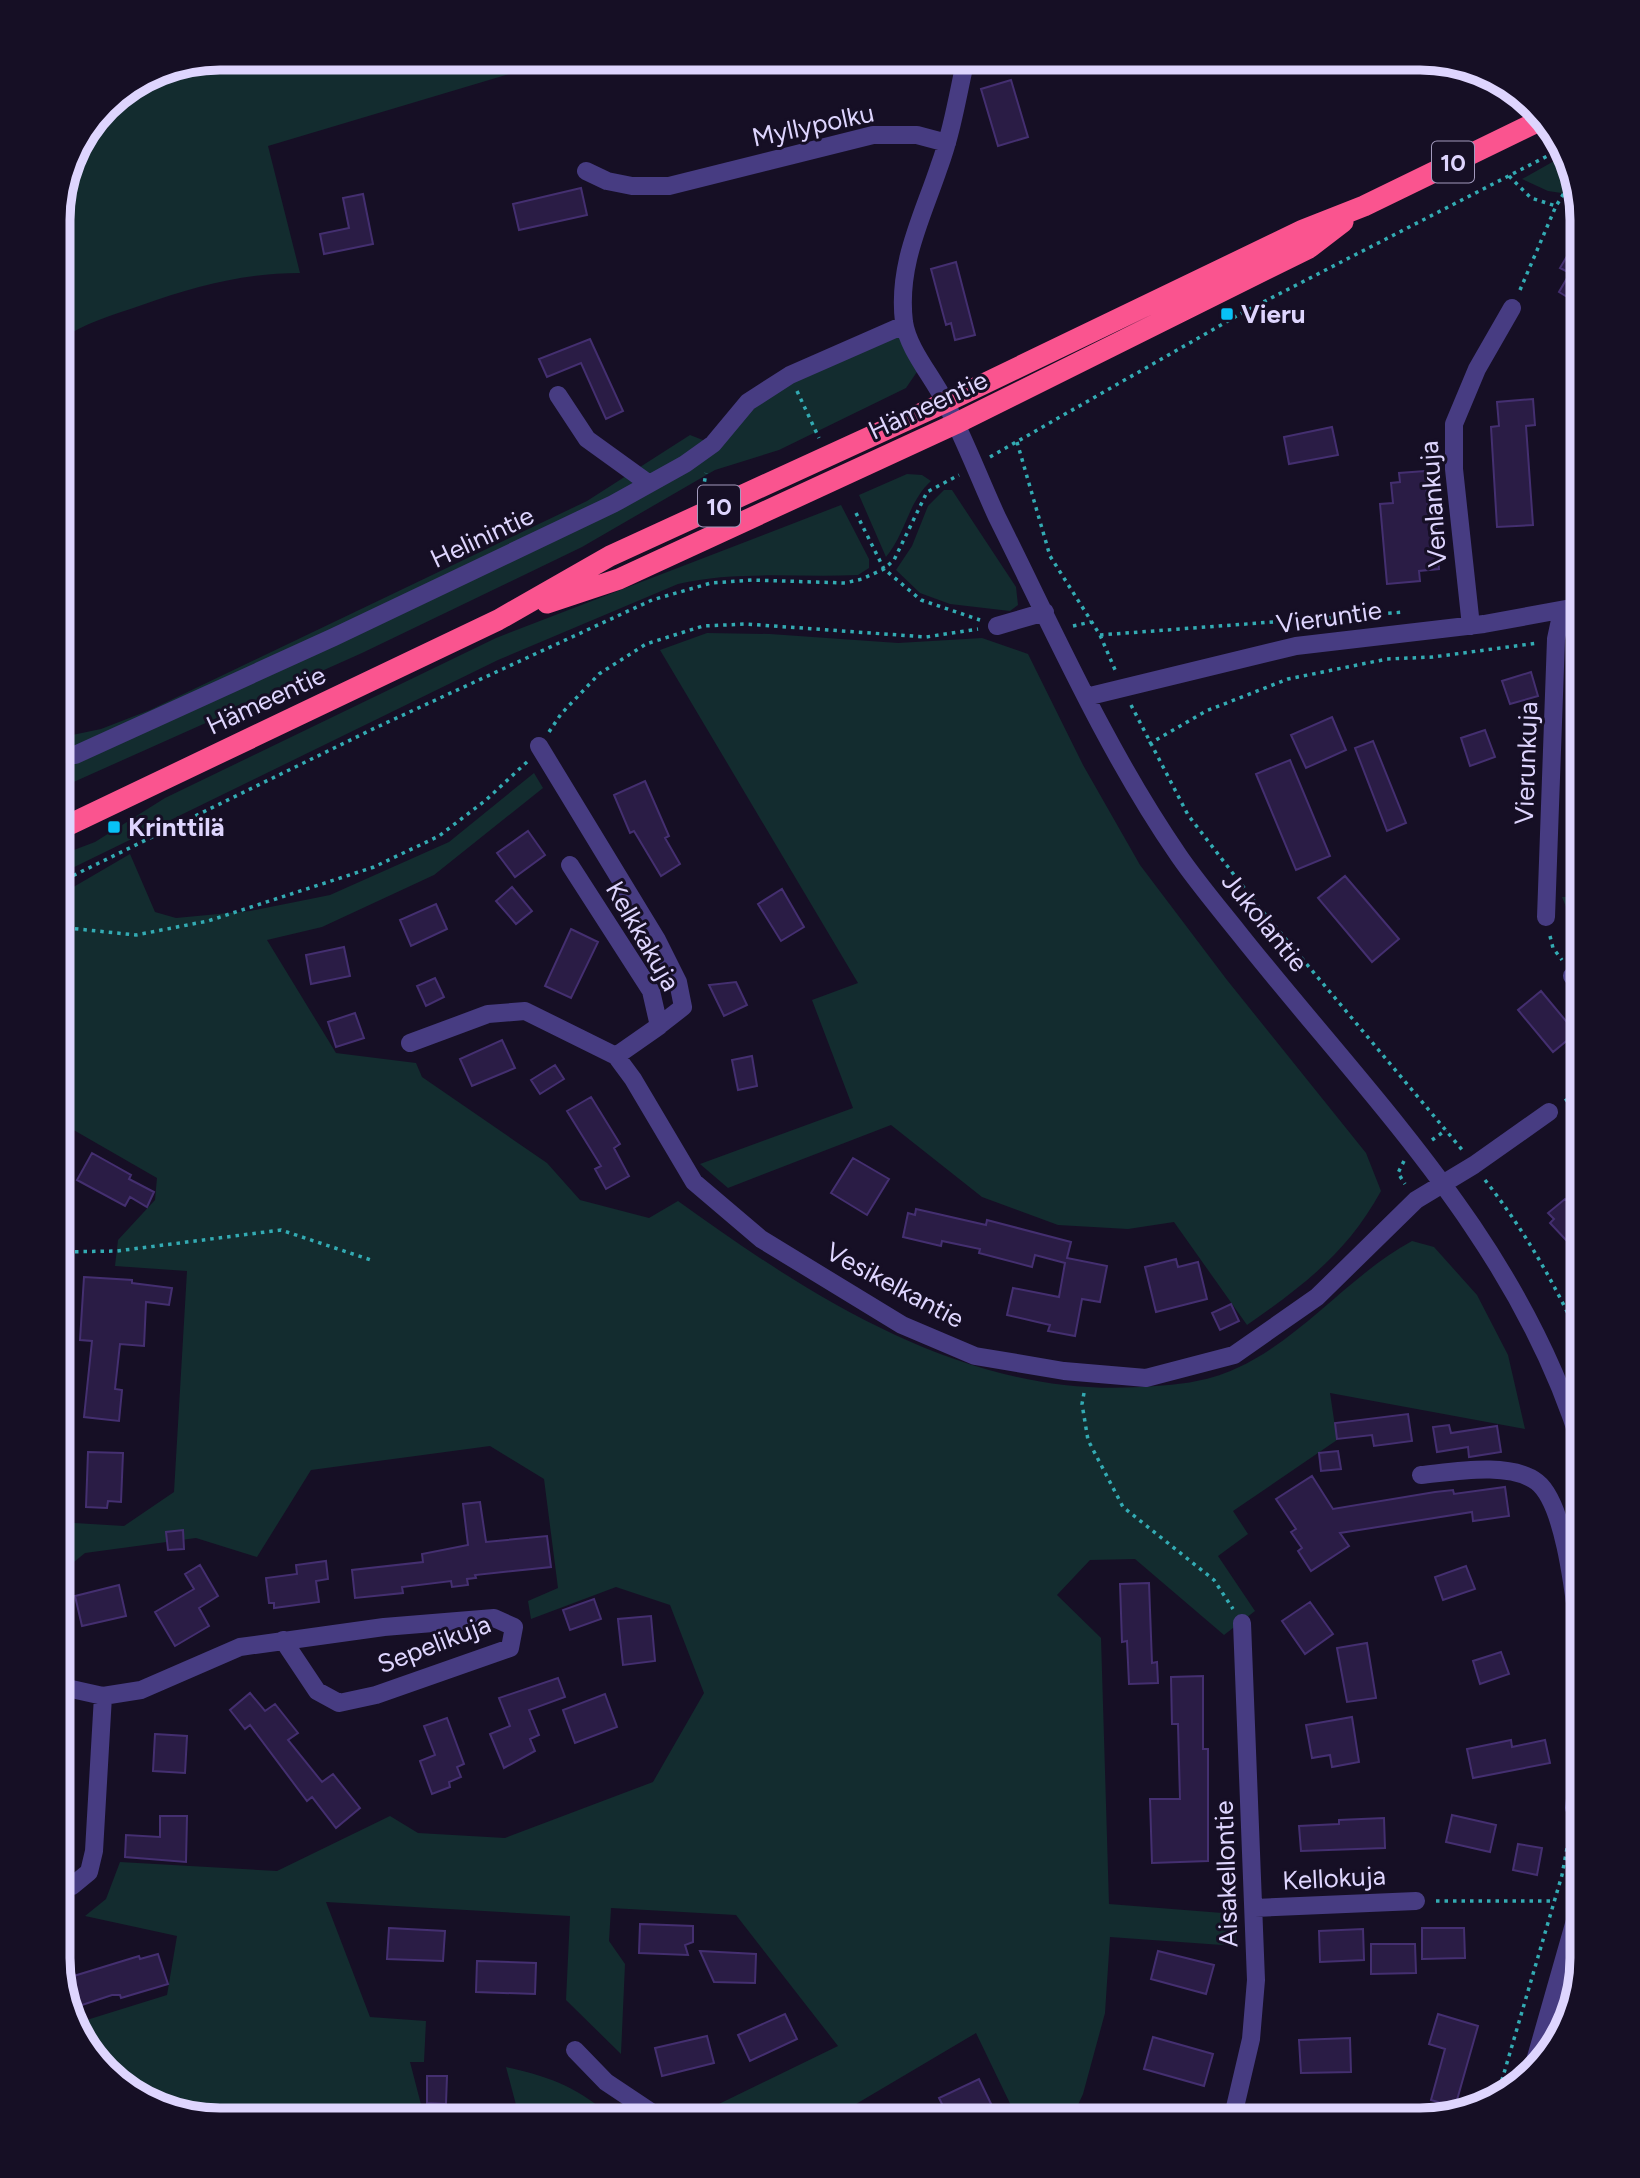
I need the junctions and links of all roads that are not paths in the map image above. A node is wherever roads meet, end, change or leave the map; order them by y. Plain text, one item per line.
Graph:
1 (963, 70) edge
2 (1534, 123) edge
3 (947, 143) junction
4 (586, 171) dead end
5 (1364, 206) junction
6 (1512, 308) road end
7 (904, 325) junction
8 (558, 394) dead end
9 (946, 402) junction
10 (955, 424) junction
11 (648, 483) junction
12 (1570, 609) edge
13 (1562, 611) junction
14 (1045, 612) junction
15 (498, 620) junction
16 (997, 626) road end
17 (1471, 626) junction
18 (1086, 697) junction
19 (539, 746) dead end
20 (70, 755) edge
21 (70, 824) edge
22 (570, 865) dead end
23 (1546, 917) road end
24 (660, 1025) junction
25 (410, 1043) dead end
26 (616, 1056) junction
27 (1549, 1112) dead end
28 (1443, 1181) junction
29 (1570, 1415) edge
30 (1421, 1475) dead end
31 (1570, 1554) edge
32 (1242, 1623) road end
33 (283, 1640) junction
34 (70, 1689) edge
35 (103, 1696) junction
36 (70, 1885) edge
37 (1416, 1901) road end
38 (1255, 1908) junction
39 (1570, 1938) edge
40 (575, 2050) dead end
41 (1538, 2050) edge
42 (645, 2108) edge
43 (1234, 2108) edge

1 - 3 street
2 - 5 highway, Hämeentie / 10
3 - 4 street, Myllypolku
3 - 7 street
5 - 9 highway, Hämeentie / 10
5 - 10 highway, Hämeentie / 10
6 - 17 street, Venlankuja
7 - 9 street
7 - 11 street, Helinintie
8 - 11 street
9 - 10 street, Jukolantie
9 - 15 highway, Hämeentie / 10
10 - 14 street, Jukolantie
10 - 15 highway, Hämeentie / 10
11 - 20 street, Helinintie
12 - 13 street, Vieruntie
13 - 17 street, Vieruntie
13 - 23 street, Vierunkuja
14 - 16 street
14 - 18 street, Jukolantie
15 - 21 highway, Hämeentie / 10
17 - 18 street, Vieruntie
18 - 28 street, Jukolantie
19 - 24 street
22 - 24 street, Kelkkakuja
24 - 26 street, Kelkkakuja
25 - 26 street, Vesikelkantie
26 - 28 street, Vesikelkantie
27 - 28 street, Vesikelkantie
28 - 29 street, Jukolantie
30 - 31 street
32 - 38 street, Aisakellontie
33 - 33 street, Sepelikuja
33 - 35 street, Sepelikuja
34 - 35 street, Sepelikuja
35 - 36 street
37 - 38 street, Kellokuja
38 - 43 street, Aisakellontie
39 - 41 street
40 - 42 street

